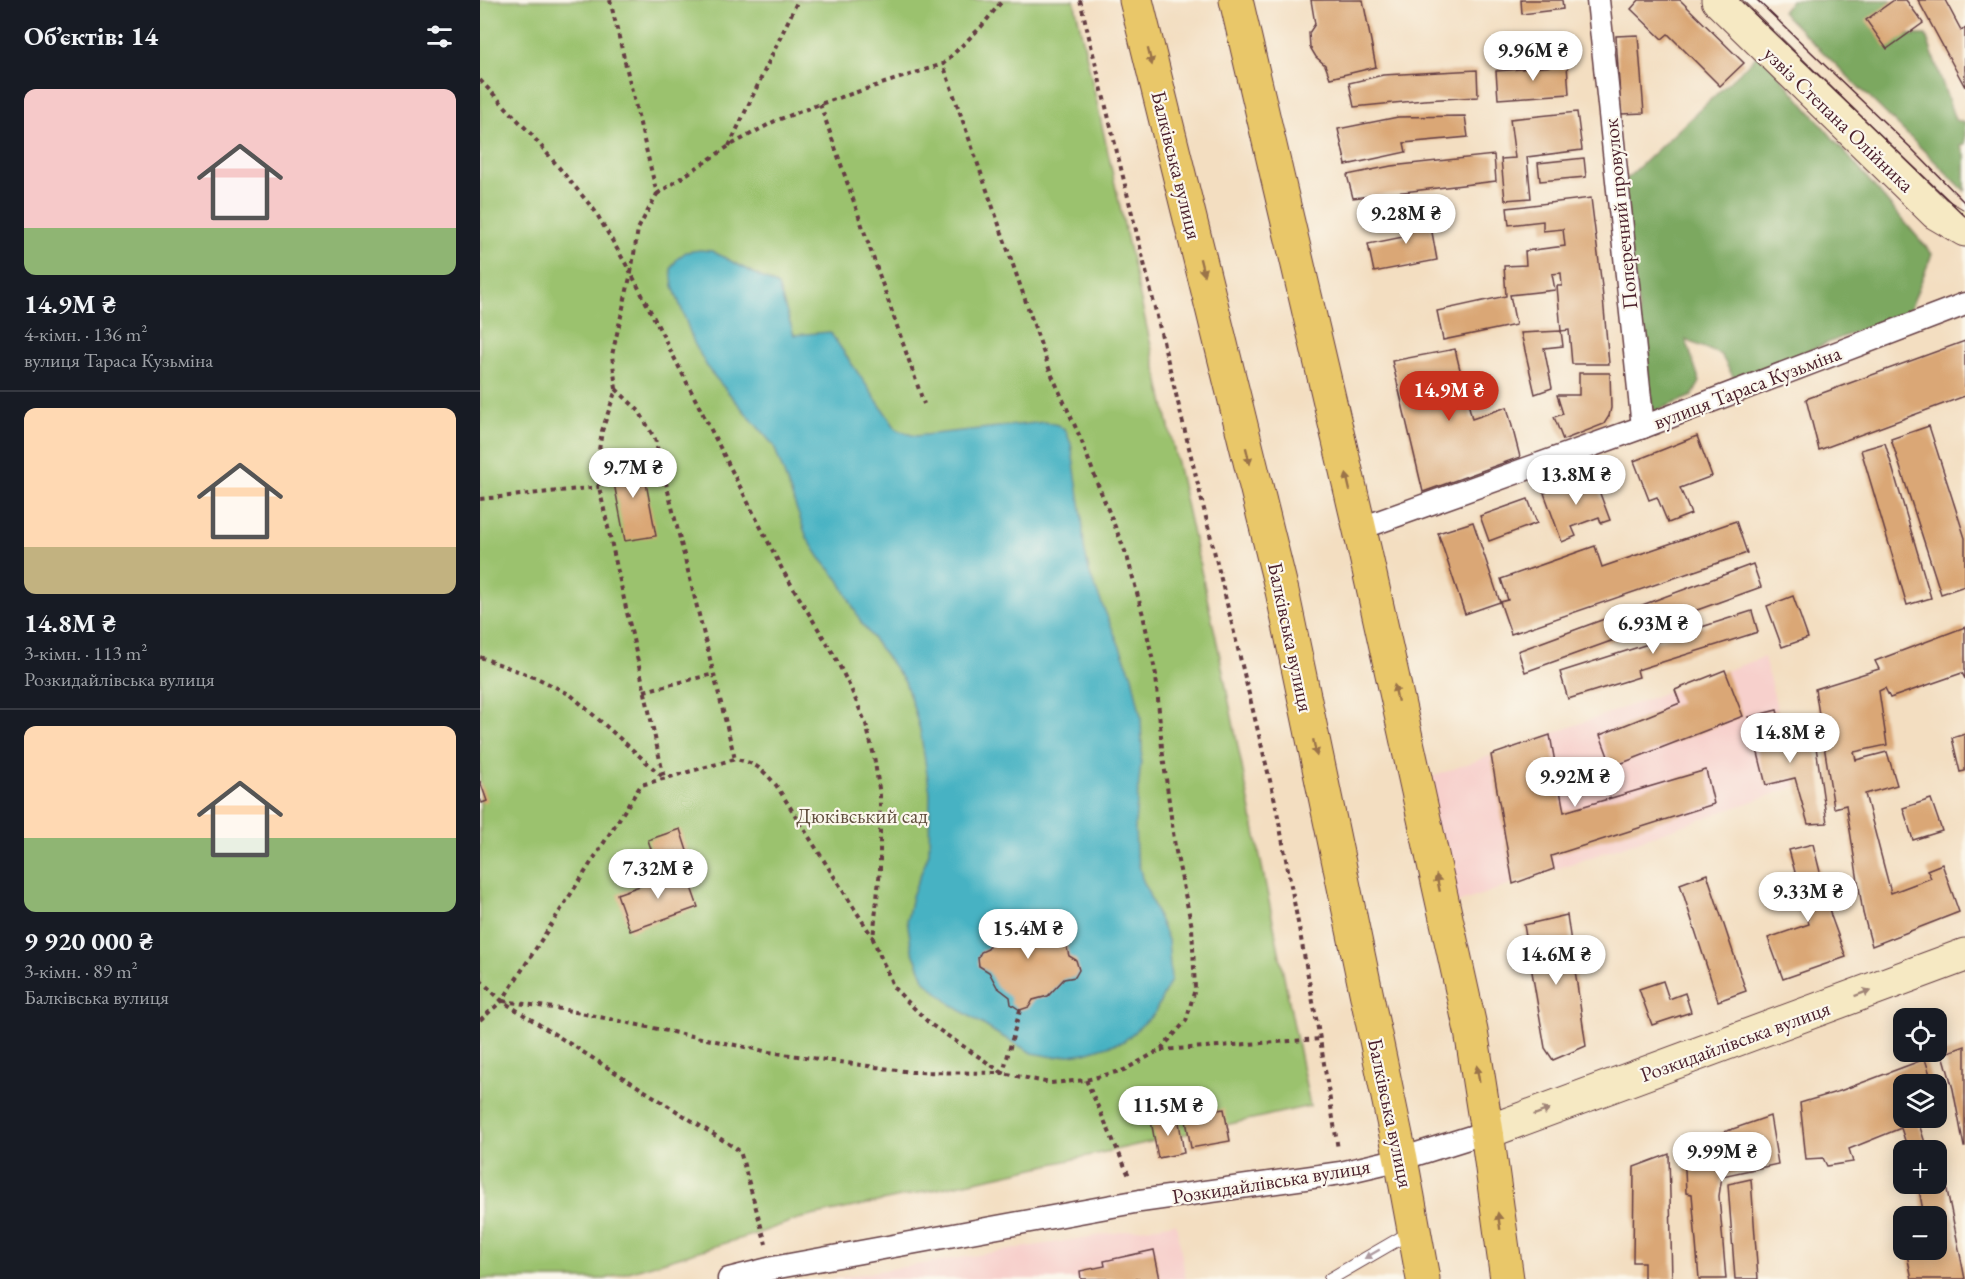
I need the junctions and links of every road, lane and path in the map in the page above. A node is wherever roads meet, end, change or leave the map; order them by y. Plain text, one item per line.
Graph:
1 (610, 0) edge
2 (798, 0) edge
3 (1003, 0) edge
4 (1080, 0) edge
5 (1136, 0) edge
6 (1236, 0) edge
7 (1598, 0) edge
8 (1718, 0) edge
9 (943, 64) junction
10 (480, 80) edge
11 (820, 104) junction
12 (729, 146) junction
13 (657, 194) junction
14 (1965, 230) edge
15 (631, 273) junction
16 (1965, 304) edge
17 (616, 389) junction
18 (924, 404) dead end
19 (1643, 427) junction
20 (599, 487) junction
21 (480, 499) edge
22 (1359, 529) junction
23 (480, 657) edge
24 (714, 674) junction
25 (644, 692) junction
26 (735, 759) junction
27 (664, 778) junction
28 (873, 939) junction
29 (1965, 956) edge
30 (480, 980) edge
31 (502, 1001) junction
32 (1020, 1010) dead end
33 (480, 1020) edge
34 (1320, 1039) junction
35 (1160, 1050) junction
36 (1003, 1073) junction
37 (1086, 1080) junction
38 (1487, 1132) junction
39 (1401, 1159) junction
40 (1341, 1173) junction
41 (1140, 1201) junction
42 (1415, 1230) junction
43 (773, 1268) junction
44 (729, 1279) edge
45 (1330, 1279) edge
46 (1423, 1279) edge
47 (1507, 1279) edge

1 - 13 path
2 - 12 path
3 - 9 path
4 - 34 path
5 -> 39 main road, Балківська вулиця
22 -> 6 main road
7 - 19 street, Поперечний провулок
8 - 14 street, узвіз Степана Олійника
9 - 11 path
9 - 35 path
10 - 15 path
11 - 12 path
11 - 18 path
12 - 13 path
13 - 15 path
15 - 17 path
15 - 28 path
16 - 19 street, вулиця Тараса Кузьміна
17 - 20 path
17 - 24 path
19 - 22 street, вулиця Тараса Кузьміна
20 - 21 path
20 - 25 path
38 -> 22 main road
23 - 27 path
24 - 25 path
24 - 26 path
25 - 27 path
26 - 27 path
26 - 28 path
27 - 31 path
28 - 36 path
38 -> 29 street, Розкидайлівська вулиця
30 - 31 path
31 - 33 path
31 - 36 path
31 - 43 path
32 - 36 path
34 - 35 path
34 - 40 path
35 - 37 path
36 - 37 path
37 - 41 path
38 - 39 street, Розкидайлівська вулиця
47 -> 38 main road
39 - 40 street, Розкидайлівська вулиця
39 - 42 main road, Балківська вулиця
40 - 41 street, Розкидайлівська вулиця
41 - 43 street, Розкидайлівська вулиця
42 -> 45 lane
42 - 46 main road, Балківська вулиця
43 - 44 street, Розкидайлівська вулиця

